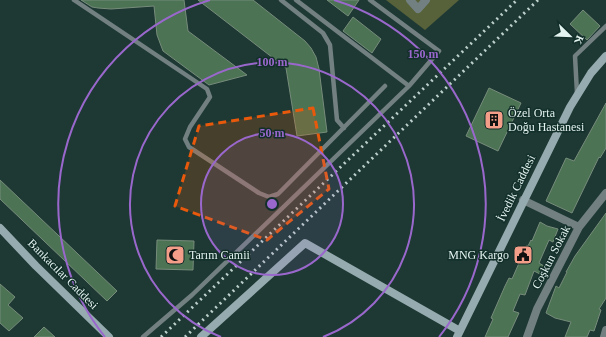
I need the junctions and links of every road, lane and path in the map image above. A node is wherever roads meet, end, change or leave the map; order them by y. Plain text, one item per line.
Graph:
1 (74, 0) edge
2 (281, 0) edge
3 (296, 0) edge
4 (370, 0) edge
5 (410, 0) edge
6 (426, 0) edge
7 (606, 26) edge
8 (606, 56) edge
9 (385, 86) dead end
10 (409, 86) junction
11 (577, 94) junction
12 (344, 128) junction
13 (606, 193) edge
14 (523, 200) junction
15 (579, 227) junction
16 (0, 228) edge
17 (606, 330) edge
18 (458, 334) edge
19 (109, 337) edge
20 (143, 337) edge
21 (202, 337) edge
22 (527, 337) edge
23 (604, 337) edge

1 - 12 lane
2 - 12 lane
3 - 10 lane
4 - 10 lane
5 - 6 street
7 - 11 lane
8 - 11 main road, İvedik Caddesi
9 - 12 lane
10 - 20 lane
11 - 14 main road, İvedik Caddesi
13 - 15 street, Coşkun Sokak
14 - 15 street
14 - 18 main road, İvedik Caddesi
15 - 22 street, Coşkun Sokak
16 - 19 main road, Bankacılar Caddesi
17 - 23 street
18 - 21 main road

